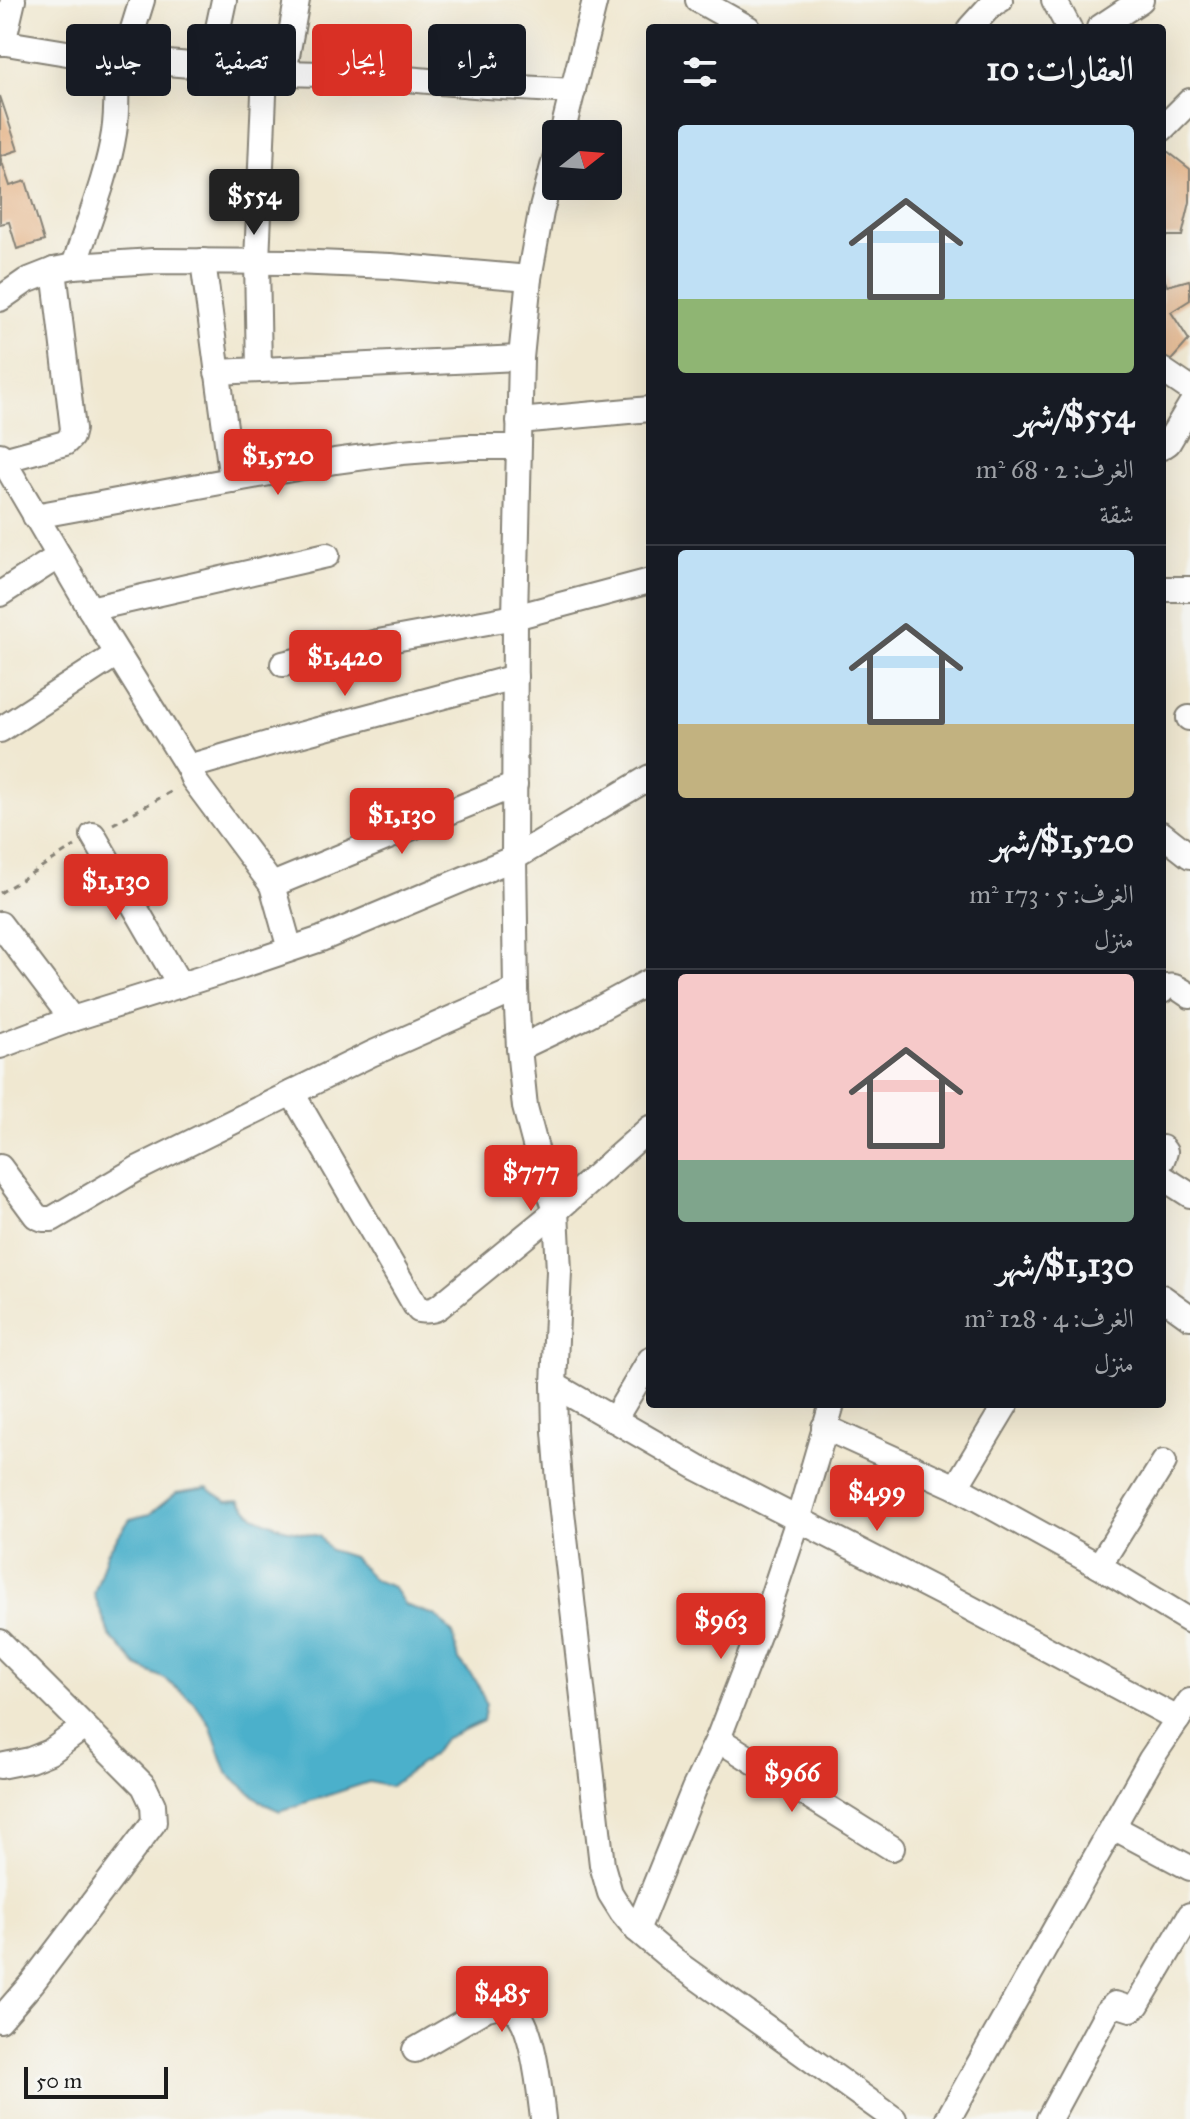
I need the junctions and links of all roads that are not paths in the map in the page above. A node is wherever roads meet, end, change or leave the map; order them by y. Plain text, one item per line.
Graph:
1 (13, 0) edge
2 (142, 0) edge
3 (224, 0) edge
4 (297, 0) edge
5 (595, 0) edge
6 (698, 0) edge
7 (1000, 0) edge
8 (1054, 0) edge
9 (1141, 0) edge
10 (133, 24) edge
11 (219, 24) edge
12 (290, 24) edge
13 (741, 24) edge
14 (974, 24) edge
15 (1067, 24) edge
16 (1105, 24) edge
17 (1, 42) edge
18 (66, 53) edge
19 (296, 73) edge
20 (573, 91) junction
21 (117, 96) edge
22 (273, 96) edge
23 (1190, 101) edge
24 (566, 120) edge
25 (1166, 125) edge
26 (544, 200) edge
27 (203, 261) junction
28 (257, 261) junction
29 (64, 268) junction
30 (529, 278) junction
31 (0, 299) edge
32 (521, 358) junction
33 (259, 370) junction
34 (217, 372) junction
35 (1166, 373) edge
36 (1190, 389) edge
37 (1190, 406) edge
38 (646, 409) edge
39 (519, 421) junction
40 (1166, 444) edge
41 (518, 447) junction
42 (1, 458) edge
43 (232, 480) junction
44 (35, 516) junction
45 (327, 555) dead end
46 (59, 556) junction
47 (646, 582) edge
48 (1166, 589) edge
49 (1190, 589) edge
50 (0, 594) edge
51 (90, 609) junction
52 (515, 617) junction
53 (117, 654) junction
54 (283, 664) dead end
55 (515, 677) junction
56 (0, 730) edge
57 (188, 767) junction
58 (646, 779) edge
59 (515, 785) junction
60 (93, 835) dead end
61 (1166, 837) edge
62 (1190, 856) edge
63 (514, 858) junction
64 (272, 885) junction
65 (0, 924) edge
66 (290, 949) junction
67 (646, 983) edge
68 (180, 985) junction
69 (1166, 987) edge
70 (516, 990) junction
71 (1190, 996) edge
72 (72, 1019) junction
73 (0, 1046) edge
74 (519, 1048) junction
75 (292, 1093) junction
76 (646, 1132) edge
77 (0, 1167) edge
78 (1166, 1180) edge
79 (1190, 1195) edge
80 (556, 1211) junction
81 (1166, 1300) edge
82 (1190, 1317) edge
83 (646, 1367) edge
84 (554, 1385) junction
85 (1004, 1408) edge
86 (828, 1415) edge
87 (614, 1420) junction
88 (1164, 1462) dead end
89 (956, 1487) junction
90 (798, 1520) junction
91 (1099, 1566) junction
92 (1190, 1621) edge
93 (0, 1642) edge
94 (1184, 1710) edge
95 (84, 1727) junction
96 (718, 1739) junction
97 (0, 1766) edge
98 (1113, 1827) junction
99 (892, 1848) dead end
100 (1190, 1868) edge
101 (1190, 1915) edge
102 (637, 1930) junction
103 (0, 2020) edge
104 (415, 2050) dead end
105 (543, 2119) edge
106 (894, 2119) edge
107 (948, 2119) edge
108 (1049, 2119) edge

1 - 17 street
2 - 10 street
3 - 11 street
4 - 12 street
5 - 20 street
6 - 13 street
7 - 14 street
8 - 15 street
9 - 16 street
17 - 18 street
19 - 20 street
20 - 24 street
21 - 29 street
22 - 28 street
23 - 25 street
26 - 30 street
27 - 28 street
27 - 29 street
27 - 34 street
28 - 30 street
28 - 33 street
29 - 31 street
29 - 42 street
30 - 32 street
32 - 33 street
32 - 39 street
33 - 34 street
34 - 43 street
35 - 36 street
37 - 40 street
38 - 39 street
39 - 41 street
41 - 43 street
41 - 52 street
42 - 44 street
43 - 44 street
44 - 46 street
45 - 51 street
46 - 50 street
46 - 51 street
47 - 52 street
48 - 49 street
51 - 53 street
52 - 54 street
52 - 55 street
53 - 56 street
53 - 57 street
55 - 57 street
55 - 59 street
57 - 64 street
58 - 63 street
59 - 63 street
59 - 64 street
60 - 68 street
61 - 62 street
63 - 66 street
63 - 70 street
64 - 66 street
65 - 72 street
66 - 68 street
67 - 74 street
68 - 72 street
69 - 71 street
70 - 74 street
70 - 75 street
72 - 73 street
74 - 80 street
75 - 77 street
75 - 80 street
76 - 80 street
78 - 79 street
80 - 84 street
81 - 82 street
83 - 87 street
84 - 87 street
84 - 102 street
85 - 89 street
86 - 89 street
86 - 90 street
87 - 90 street
88 - 91 street
89 - 91 street
90 - 94 street
90 - 96 street
91 - 92 street
93 - 95 street
94 - 98 street
95 - 97 street
95 - 103 street
96 - 99 street
96 - 102 street
98 - 100 street
98 - 107 street
101 - 108 street
102 - 106 street
104 - 105 street

